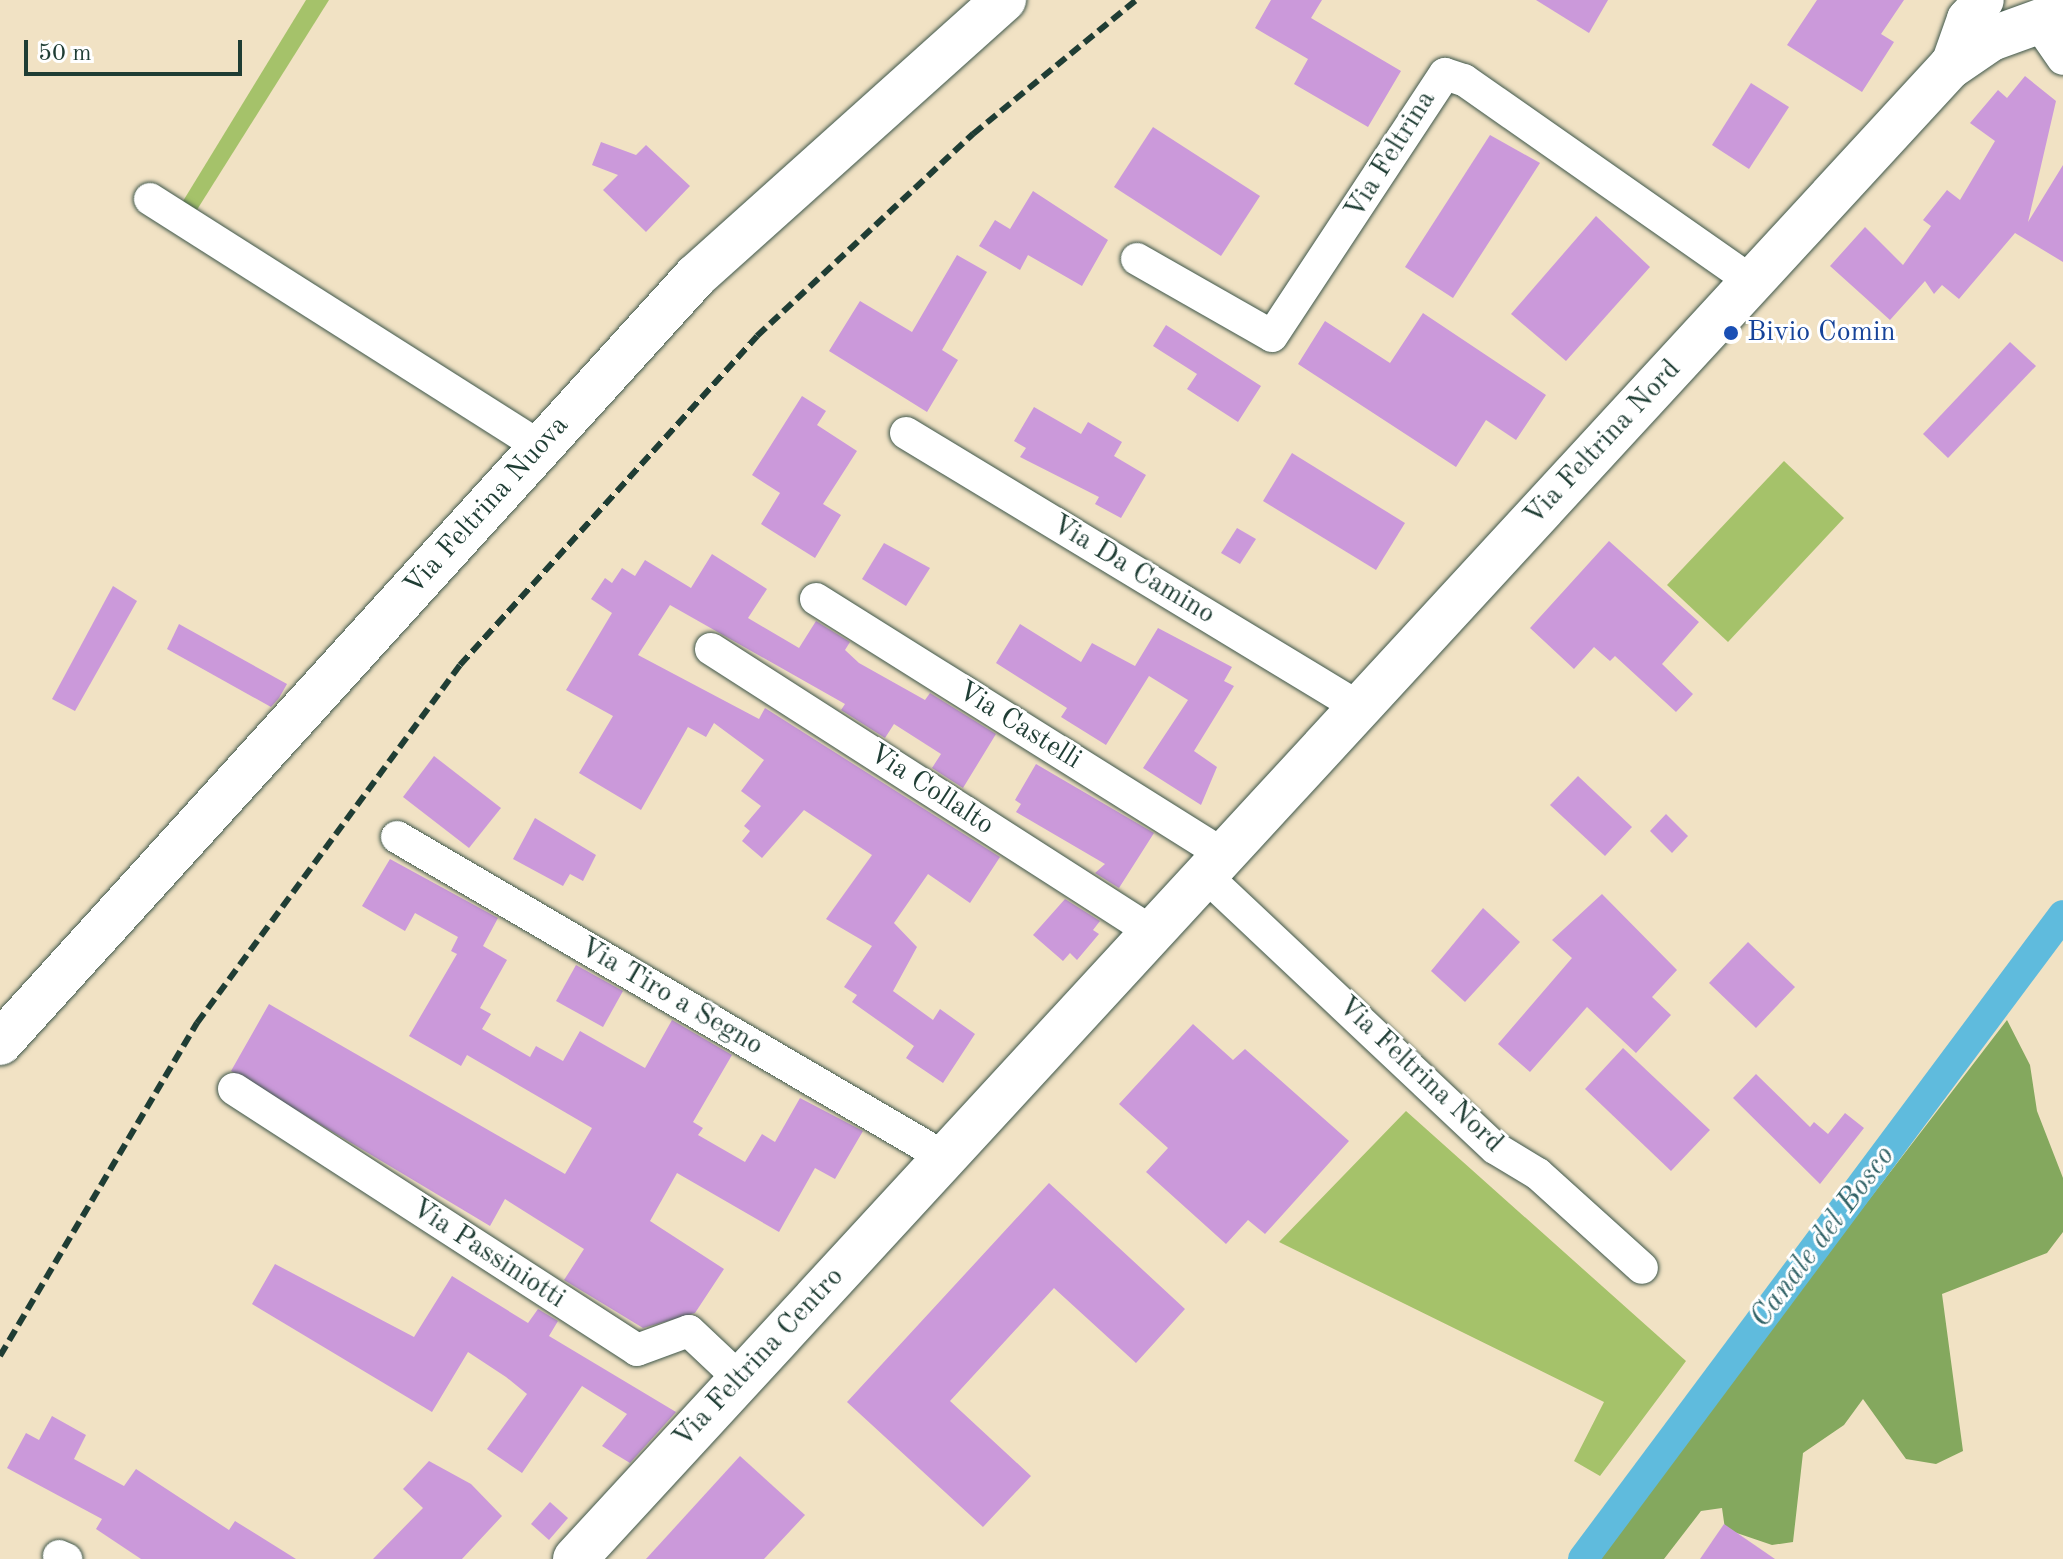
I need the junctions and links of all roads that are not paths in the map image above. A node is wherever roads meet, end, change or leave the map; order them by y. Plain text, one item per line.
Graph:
1 (1004, 0) edge
2 (1984, 0) edge
3 (2049, 9) edge
4 (2063, 59) edge
5 (1950, 67) junction
6 (150, 199) dead end
7 (1137, 259) dead end
8 (1752, 282) junction
9 (906, 433) dead end
10 (541, 447) junction
11 (816, 599) dead end
12 (711, 649) dead end
13 (1360, 708) junction
14 (397, 837) dead end
15 (1214, 864) junction
16 (1152, 932) junction
17 (0, 1043) edge
18 (234, 1089) dead end
19 (944, 1157) junction
20 (1642, 1268) dead end
21 (740, 1379) junction
22 (575, 1559) edge

1 - 10 main road, Via Feltrina Nuova
2 - 5 street, Via Feltrina Nord
3 - 4 street
3 - 5 main road
5 - 8 main road, Via Feltrina Nord
6 - 10 street
7 - 8 street, Via Feltrina
8 - 13 main road, Via Feltrina Nord
9 - 13 street, Via Da Camino
10 - 17 main road, Via Feltrina Nuova
11 - 15 street, Via Castelli
12 - 16 street, Via Collalto
13 - 15 main road, Via Feltrina Nord
14 - 19 street, Via Tiro a Segno
15 - 16 main road, Via Feltrina Nord
15 - 20 street, Via Feltrina Nord
16 - 19 main road, Via Feltrina Nord
18 - 21 street, Via Passiniotti
19 - 21 main road, Via Feltrina Centro
21 - 22 main road, Via Feltrina Centro

